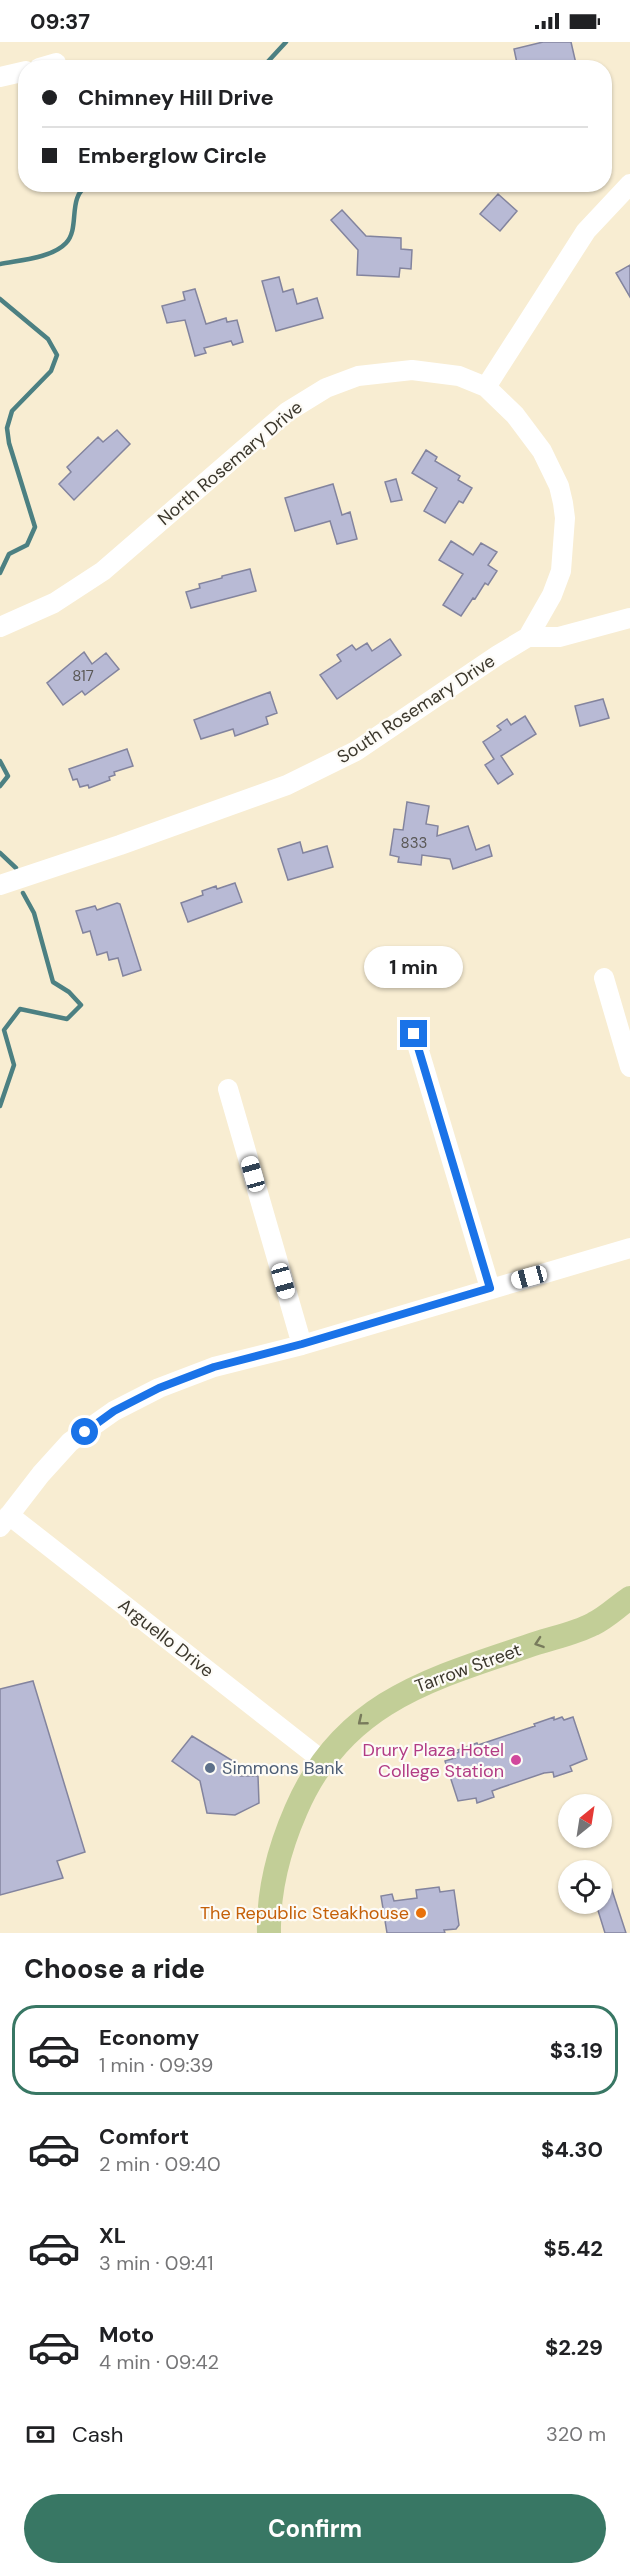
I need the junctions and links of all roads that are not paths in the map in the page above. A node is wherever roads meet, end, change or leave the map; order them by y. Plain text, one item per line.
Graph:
1 (18, 73) edge
2 (0, 77) edge
3 (630, 184) edge
4 (486, 387) junction
5 (630, 618) edge
6 (0, 627) edge
7 (528, 637) junction
8 (0, 885) edge
9 (604, 978) dead end
10 (414, 1034) dead end
11 (630, 1067) edge
12 (228, 1089) dead end
13 (630, 1248) edge
14 (490, 1288) junction
15 (302, 1344) junction
16 (5, 1521) edge
17 (630, 1598) edge
18 (630, 1614) edge
19 (594, 1624) junction
20 (323, 1761) junction
21 (269, 1933) edge

1 - 2 street
3 - 4 street
4 - 6 street, North Rosemary Drive
4 - 7 street, South Rosemary Drive
5 - 7 street
7 - 8 street, South Rosemary Drive
9 - 11 street
10 - 14 street
12 - 15 street
13 - 14 street
14 - 15 street
15 - 16 street
16 - 20 street, Arguello Drive
17 - 19 main road, Tarrow Street
18 - 19 main road
19 -> 20 main road, Tarrow Street
20 - 21 main road, Tarrow Street

